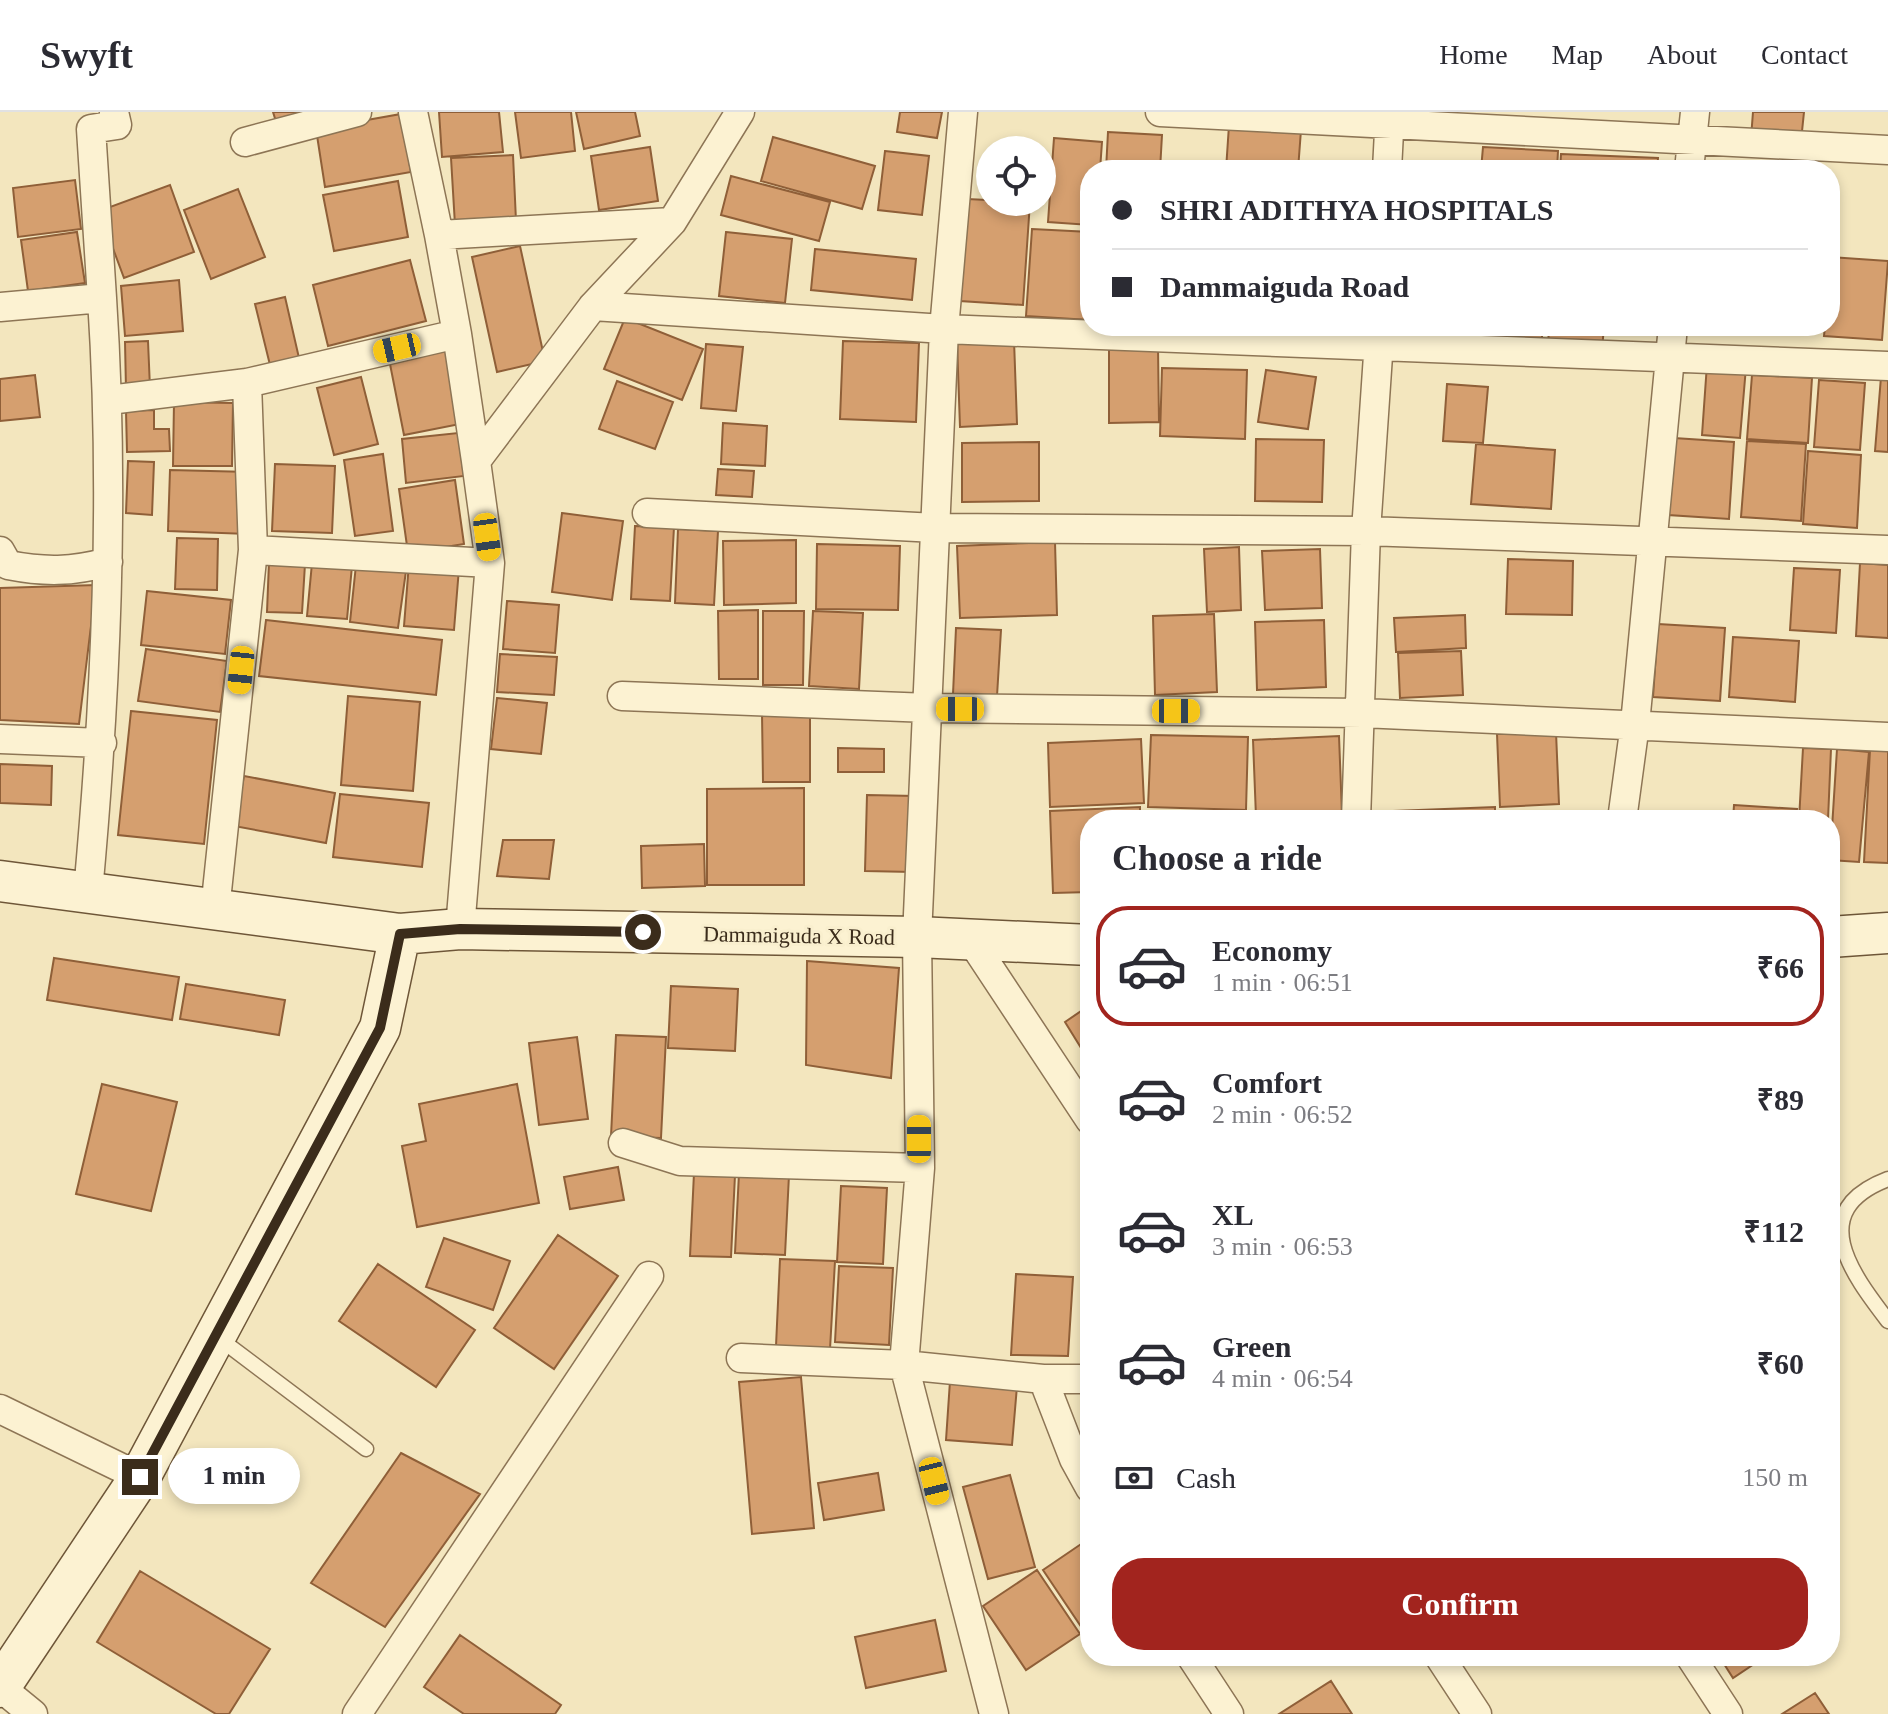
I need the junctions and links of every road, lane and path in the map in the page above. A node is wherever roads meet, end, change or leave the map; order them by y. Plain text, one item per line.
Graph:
1 (114, 112) edge
2 (357, 112) edge
3 (413, 112) edge
4 (740, 112) edge
5 (963, 112) edge
6 (1160, 112) edge
7 (1390, 119) edge
8 (1694, 126) edge
9 (245, 142) dead end
10 (1888, 150) edge
11 (1388, 160) edge
12 (1690, 160) edge
13 (672, 222) junction
14 (439, 235) junction
15 (102, 298) junction
16 (593, 306) junction
17 (0, 307) edge
18 (944, 329) junction
19 (1080, 331) edge
20 (457, 334) junction
21 (1379, 336) edge
22 (1392, 336) edge
23 (1672, 336) edge
24 (1670, 357) junction
25 (1888, 366) edge
26 (247, 383) junction
27 (109, 400) junction
28 (476, 461) junction
29 (647, 513) dead end
30 (936, 528) junction
31 (1366, 531) junction
32 (1650, 539) junction
33 (253, 550) junction
34 (1888, 550) edge
35 (0, 551) edge
36 (108, 562) junction
37 (490, 563) junction
38 (622, 696) dead end
39 (929, 708) junction
40 (1362, 713) junction
41 (1635, 724) junction
42 (1888, 737) edge
43 (0, 739) edge
44 (102, 743) junction
45 (1357, 810) edge
46 (1623, 810) edge
47 (0, 881) edge
48 (88, 892) junction
49 (215, 910) junction
50 (460, 929) junction
51 (1888, 933) edge
52 (400, 934) junction
53 (1840, 936) edge
54 (917, 937) junction
55 (971, 940) junction
56 (1080, 945) edge
57 (1080, 1105) edge
58 (623, 1143) dead end
59 (920, 1168) junction
60 (1888, 1179) edge
61 (649, 1276) dead end
62 (1888, 1321) edge
63 (216, 1336) junction
64 (741, 1358) dead end
65 (904, 1365) junction
66 (1043, 1379) junction
67 (1080, 1379) edge
68 (0, 1409) edge
69 (366, 1449) dead end
70 (1080, 1470) edge
71 (140, 1477) junction
72 (1198, 1666) edge
73 (1446, 1666) edge
74 (1697, 1666) edge
75 (0, 1687) edge
76 (33, 1714) edge
77 (357, 1714) edge
78 (994, 1714) edge
79 (1229, 1714) edge
80 (1477, 1714) edge
81 (1728, 1714) edge

1 - 15 street
2 - 9 street
3 - 14 street
4 - 13 street
5 - 18 street
6 - 7 street
7 - 8 street
7 - 11 street
8 - 10 street
8 - 12 street
13 - 14 street
13 - 16 street
14 - 20 street
15 - 17 street
15 - 27 street
16 - 18 street
16 - 28 street
18 - 19 street
18 - 30 street
20 - 26 street
20 - 28 street
21 - 31 street
22 - 24 street
23 - 24 street
24 - 25 street
24 - 32 street
26 - 27 street
26 - 33 street
27 - 36 street
28 - 37 street
29 - 30 street
30 - 31 street
30 - 39 street
31 - 32 street
31 - 40 street
32 - 34 street
32 - 41 street
33 - 37 street
33 - 49 street
35 - 36 street
36 - 44 street
37 - 50 street
38 - 39 street
39 - 40 street
39 - 54 street
40 - 41 street
40 - 45 street
41 - 42 street
41 - 46 street
43 - 44 street
44 - 48 street
47 - 48 street, Dammaiguda X Road
48 - 49 street, Dammaiguda X Road
49 - 52 street, Dammaiguda X Road
50 - 52 street, Dammaiguda X Road
50 - 54 street, Dammaiguda X Road
51 - 53 street
52 - 63 street
54 - 55 street, Dammaiguda X Road
54 - 59 street
55 - 56 street, Dammaiguda X Road
55 - 57 street
58 - 59 street
59 - 65 street
60 - 62 lane
61 - 77 street
63 - 69 lane
63 - 71 street
64 - 65 street
65 - 66 street
65 - 78 street
66 - 67 street
66 - 70 street
68 - 71 street
71 - 75 street
72 - 79 street
73 - 80 street
74 - 81 street
75 - 76 street

